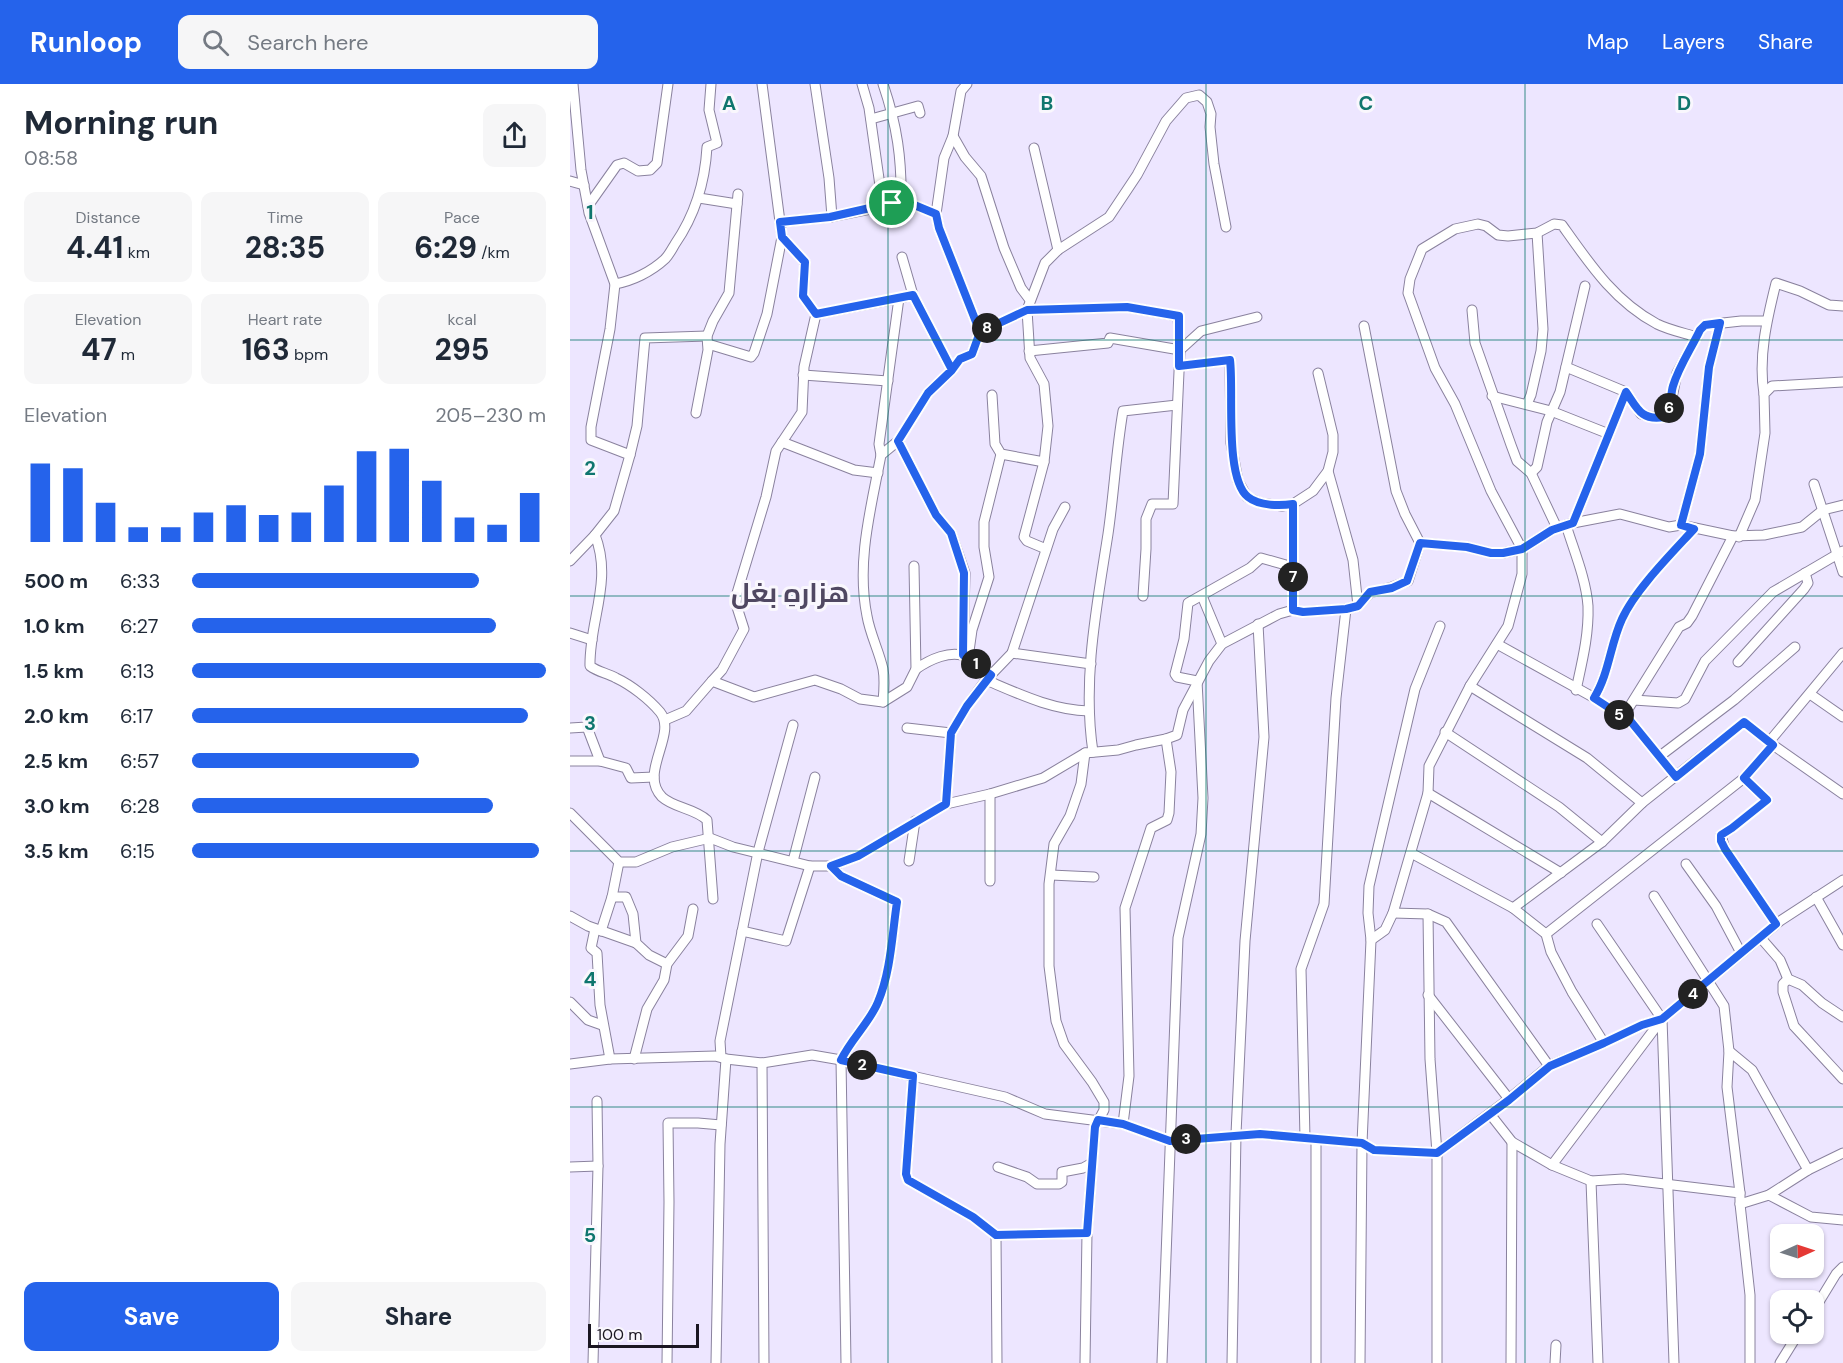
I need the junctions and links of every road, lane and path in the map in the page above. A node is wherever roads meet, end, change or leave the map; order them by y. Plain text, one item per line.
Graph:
1 (573, 84) edge
2 (668, 84) edge
3 (711, 84) edge
4 (762, 84) edge
5 (815, 84) edge
6 (862, 84) edge
7 (883, 84) edge
8 (967, 84) edge
9 (893, 112) junction
10 (920, 113) dead end
11 (871, 119) junction
12 (953, 136) junction
13 (1034, 148) dead end
14 (570, 181) edge
15 (584, 185) junction
16 (738, 194) dead end
17 (699, 198) junction
18 (902, 203) junction
19 (738, 204) junction
20 (588, 206) junction
21 (883, 207) junction
22 (936, 214) junction
23 (832, 217) junction
24 (780, 222) junction
25 (1226, 227) dead end
26 (1537, 233) junction
27 (782, 237) junction
28 (1058, 250) junction
29 (902, 257) dead end
30 (615, 284) junction
31 (1585, 286) dead end
32 (913, 295) junction
33 (899, 298) junction
34 (1028, 305) junction
35 (1843, 306) edge
36 (1472, 310) dead end
37 (816, 314) junction
38 (1257, 318) dead end
39 (1766, 321) junction
40 (1720, 323) junction
41 (1364, 326) dead end
42 (980, 332) junction
43 (1697, 337) junction
44 (708, 340) junction
45 (1180, 350) junction
46 (1029, 351) junction
47 (1179, 366) junction
48 (1566, 367) junction
49 (952, 370) junction
50 (1318, 373) dead end
51 (804, 375) junction
52 (888, 381) junction
53 (1843, 382) edge
54 (1626, 392) junction
55 (1764, 394) junction
56 (992, 395) dead end
57 (1492, 396) junction
58 (1527, 404) junction
59 (1177, 405) junction
60 (1551, 411) junction
61 (696, 412) dead end
62 (1609, 434) junction
63 (898, 441) junction
64 (782, 442) junction
65 (1001, 454) junction
66 (630, 455) junction
67 (881, 455) junction
68 (1044, 462) junction
69 (1328, 471) junction
70 (878, 473) junction
71 (1531, 473) junction
72 (1814, 484) dead end
73 (1293, 504) junction
74 (1843, 505) edge
75 (1065, 507) dead end
76 (1823, 510) junction
77 (1681, 525) junction
78 (1565, 526) junction
79 (1694, 529) junction
80 (595, 535) junction
81 (1736, 537) junction
82 (1420, 543) junction
83 (1046, 549) junction
84 (1522, 549) junction
85 (1840, 552) edge
86 (570, 561) edge
87 (914, 566) dead end
88 (1293, 567) junction
89 (1843, 572) edge
90 (1804, 573) junction
91 (1143, 596) dead end
92 (1202, 596) junction
93 (1358, 606) junction
94 (1346, 609) junction
95 (1293, 610) junction
96 (1258, 624) junction
97 (1440, 626) dead end
98 (570, 633) edge
99 (592, 640) junction
100 (1222, 644) junction
101 (1497, 644) junction
102 (1795, 647) dead end
103 (1012, 653) junction
104 (1843, 653) edge
105 (966, 657) junction
106 (1737, 662) dead end
107 (1839, 663) edge
108 (1091, 664) junction
109 (916, 669) junction
110 (988, 678) junction
111 (712, 681) junction
112 (1197, 681) junction
113 (1470, 686) junction
114 (1576, 690) junction
115 (1810, 694) junction
116 (1594, 698) junction
117 (1634, 700) junction
118 (884, 702) junction
119 (1089, 711) junction
120 (1623, 717) junction
121 (1843, 717) edge
122 (665, 720) junction
123 (793, 725) dead end
124 (570, 728) edge
125 (907, 729) dead end
126 (1445, 732) junction
127 (951, 733) junction
128 (1166, 739) junction
129 (1771, 744) junction
130 (1089, 752) junction
131 (1659, 756) junction
132 (570, 761) edge
133 (600, 761) junction
134 (654, 777) junction
135 (815, 777) dead end
136 (1676, 777) junction
137 (1744, 778) junction
138 (1428, 793) junction
139 (990, 794) junction
140 (1843, 794) edge
141 (1642, 803) junction
142 (946, 804) junction
143 (570, 813) edge
144 (915, 821) junction
145 (710, 838) junction
146 (1602, 842) junction
147 (758, 852) junction
148 (1411, 853) junction
149 (793, 861) junction
150 (909, 861) dead end
151 (619, 862) junction
152 (1686, 864) dead end
153 (810, 866) junction
154 (831, 866) junction
155 (1561, 873) junction
156 (1050, 874) junction
157 (1094, 877) dead end
158 (1843, 879) edge
159 (990, 880) dead end
160 (1654, 896) dead end
161 (612, 897) junction
162 (1816, 897) junction
163 (712, 899) dead end
164 (1513, 908) junction
165 (693, 909) dead end
166 (1393, 913) junction
167 (1428, 914) junction
168 (570, 916) edge
169 (1597, 924) dead end
170 (1776, 924) junction
171 (598, 930) junction
172 (742, 931) junction
173 (1546, 934) junction
174 (1760, 937) junction
175 (1371, 940) junction
176 (636, 943) junction
177 (1843, 945) edge
178 (1742, 953) junction
179 (667, 964) junction
180 (1788, 979) junction
181 (1707, 982) junction
182 (1428, 995) junction
183 (570, 1002) edge
184 (1843, 1017) edge
185 (1662, 1019) junction
186 (602, 1025) junction
187 (1604, 1043) junction
188 (1729, 1051) junction
189 (723, 1058) junction
190 (610, 1059) junction
191 (634, 1059) junction
192 (841, 1060) junction
193 (762, 1063) junction
194 (570, 1064) edge
195 (1550, 1066) junction
196 (913, 1076) junction
197 (1843, 1078) edge
198 (1509, 1100) junction
199 (597, 1101) dead end
200 (1490, 1114) junction
201 (1098, 1120) junction
202 (1123, 1124) junction
203 (721, 1125) junction
204 (1236, 1134) junction
205 (1305, 1138) junction
206 (1316, 1139) junction
207 (1170, 1141) junction
208 (1512, 1142) junction
209 (1362, 1143) junction
210 (1437, 1153) junction
211 (1843, 1153) edge
212 (1092, 1163) junction
213 (1552, 1165) junction
214 (598, 1166) junction
215 (570, 1167) edge
216 (998, 1167) dead end
217 (1808, 1170) junction
218 (1591, 1180) junction
219 (1668, 1184) junction
220 (1740, 1193) junction
221 (1769, 1195) junction
222 (1740, 1204) junction
223 (1843, 1220) edge
224 (1087, 1233) junction
225 (996, 1235) junction
226 (1843, 1267) edge
227 (1824, 1294) edge
228 (1792, 1344) edge
229 (1556, 1345) dead end
230 (593, 1363) edge
231 (667, 1363) edge
232 (716, 1363) edge
233 (764, 1363) edge
234 (846, 1363) edge
235 (997, 1363) edge
236 (1085, 1363) edge
237 (1162, 1363) edge
238 (1232, 1363) edge
239 (1316, 1363) edge
240 (1360, 1363) edge
241 (1437, 1363) edge
242 (1511, 1363) edge
243 (1555, 1363) edge
244 (1599, 1363) edge
245 (1674, 1363) edge
246 (1750, 1363) edge
247 (1780, 1363) edge

1 - 15 street
2 - 20 street
3 - 17 street
4 - 24 street
5 - 23 street
6 - 11 street
7 - 9 street
8 - 12 street
9 - 10 street
9 - 11 street
9 - 18 street
11 - 21 street
12 - 22 street
12 - 34 street
13 - 28 street
14 - 15 street
15 - 20 street
16 - 19 street
17 - 19 street
17 - 30 street
18 - 21 street
18 - 22 street
19 - 44 street
20 - 30 street
21 - 23 street
22 - 42 street
23 - 24 street
24 - 27 street
25 - 28 street
26 - 43 street
26 - 58 street
26 - 84 street
27 - 37 street
27 - 44 street
28 - 34 street
29 - 32 street
30 - 66 street
31 - 48 street
32 - 33 street
32 - 49 street
33 - 37 street
33 - 52 street
34 - 42 street
34 - 45 street
34 - 46 street
35 - 39 street
36 - 57 street
37 - 51 street
38 - 45 street
39 - 40 street
39 - 55 street
40 - 43 street
40 - 77 street
41 - 82 street
42 - 49 street
43 - 54 street
44 - 61 street
44 - 66 street
45 - 46 street
45 - 47 street
46 - 68 street
47 - 59 street
47 - 73 street
48 - 54 street
48 - 60 street
49 - 63 street
50 - 69 street
51 - 52 street
51 - 64 street
52 - 67 street
53 - 55 street
54 - 62 street
55 - 81 street
56 - 65 street
57 - 58 street
57 - 71 street
58 - 60 street
59 - 91 street
59 - 108 street
60 - 62 street
60 - 71 street
62 - 78 street
63 - 67 street
63 - 105 street
64 - 70 street
64 - 111 street
65 - 68 street
65 - 105 street
66 - 80 street
67 - 70 street
68 - 83 street
69 - 73 street
69 - 93 street
70 - 118 street
71 - 78 street
72 - 76 street
73 - 88 street
74 - 76 street
75 - 83 street
76 - 81 street
76 - 85 street
77 - 78 street
77 - 79 street
78 - 84 street
78 - 114 street
79 - 81 street
79 - 116 street
80 - 86 street
80 - 99 street
81 - 117 street
82 - 84 street
82 - 93 street
83 - 103 street
84 - 101 street
85 - 89 street
85 - 90 street
87 - 109 street
88 - 92 street
88 - 95 street
90 - 106 street
90 - 117 street
92 - 100 street
92 - 112 street
93 - 94 street
94 - 95 street
94 - 205 street
95 - 96 street
96 - 100 street
96 - 204 street
97 - 175 street
98 - 99 street
99 - 122 street
100 - 112 street
101 - 113 street
101 - 114 street
102 - 131 street
103 - 108 street
103 - 110 street
104 - 107 street
105 - 109 street
105 - 110 street
107 - 115 street
108 - 119 street
109 - 118 street
110 - 119 street
110 - 127 street
111 - 118 street
111 - 122 street
112 - 128 street
112 - 207 street
113 - 126 street
113 - 141 street
114 - 116 street
115 - 121 street
115 - 129 street
116 - 120 street
117 - 120 street
119 - 130 street
120 - 131 street
122 - 134 street
123 - 147 street
124 - 133 street
125 - 127 street
126 - 138 street
126 - 146 street
127 - 142 street
128 - 130 street
128 - 202 street
129 - 136 street
129 - 137 street
129 - 140 street
130 - 139 street
130 - 156 street
131 - 136 street
132 - 133 street
133 - 134 street
134 - 145 street
135 - 149 street
136 - 141 street
137 - 170 street
137 - 173 street
138 - 148 street
138 - 155 street
139 - 142 street
139 - 159 street
141 - 146 street
142 - 144 street
143 - 151 street
144 - 150 street
144 - 154 street
145 - 147 street
145 - 151 street
145 - 163 street
146 - 155 street
147 - 149 street
147 - 172 street
148 - 164 street
148 - 166 street
149 - 153 street
151 - 161 street
152 - 178 street
153 - 154 street
153 - 172 street
154 - 192 street
155 - 164 street
156 - 157 street
156 - 201 street
158 - 162 street
160 - 181 street
161 - 171 street
161 - 176 street
162 - 170 street
162 - 177 street
164 - 173 street
165 - 179 street
166 - 167 street
166 - 175 street
167 - 182 street
167 - 195 street
168 - 171 street
169 - 185 street
170 - 174 street
171 - 176 street
171 - 186 street
172 - 189 street
173 - 187 street
174 - 178 street
174 - 180 street
175 - 209 street
176 - 179 street
178 - 181 street
179 - 191 street
180 - 184 street
180 - 197 street
181 - 185 street
181 - 188 street
182 - 198 street
182 - 210 street
183 - 186 street
185 - 187 street
185 - 213 street
185 - 219 street
186 - 190 street
187 - 195 street
188 - 217 street
188 - 220 street
189 - 191 street
189 - 193 street
189 - 203 street
190 - 191 street
190 - 194 street
192 - 193 street
192 - 196 street
192 - 234 street
193 - 233 street
195 - 198 street
196 - 201 street
196 - 225 street
198 - 200 street
199 - 214 street
200 - 208 street
200 - 210 street
201 - 202 street
201 - 212 street
202 - 207 street
203 - 231 street
203 - 232 street
204 - 205 street
204 - 207 street
204 - 238 street
205 - 206 street
206 - 209 street
206 - 239 street
207 - 237 street
208 - 213 street
208 - 242 street
209 - 210 street
209 - 240 street
210 - 241 street
211 - 217 street
212 - 216 street
212 - 224 street
213 - 218 street
214 - 215 street
214 - 230 street
217 - 221 street
218 - 219 street
218 - 244 street
219 - 220 street
219 - 245 street
220 - 222 street
221 - 222 street
221 - 223 street
222 - 246 street
224 - 225 street
224 - 236 street
225 - 235 street
226 - 227 street
228 - 247 street
229 - 243 street

